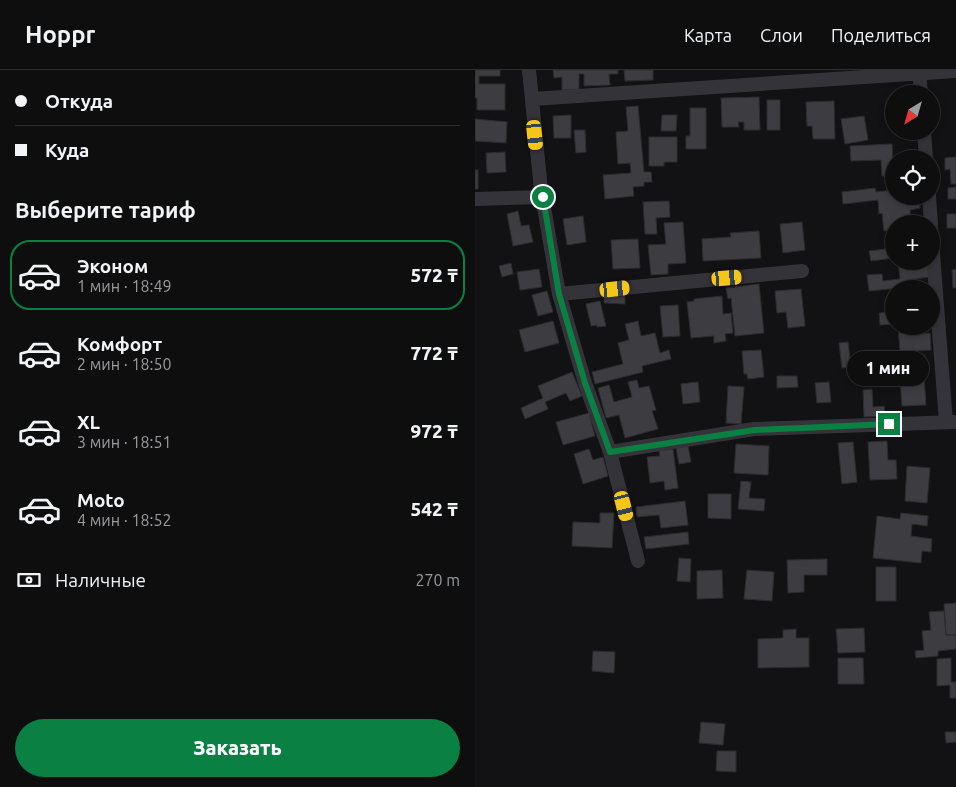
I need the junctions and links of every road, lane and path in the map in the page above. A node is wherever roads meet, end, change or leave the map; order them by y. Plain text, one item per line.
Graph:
1 (529, 70) edge
2 (956, 71) edge
3 (919, 72) edge
4 (920, 85) edge
5 (532, 99) junction
6 (543, 197) junction
7 (475, 200) edge
8 (935, 270) edge
9 (802, 271) dead end
10 (559, 294) junction
11 (951, 422) edge
12 (610, 452) junction
13 (638, 561) dead end

1 - 5 street
2 - 3 street
3 - 4 street
3 - 5 street
5 - 6 street
6 - 7 street
6 - 10 street
8 - 11 street
9 - 10 street
10 - 12 street
11 - 12 street
12 - 13 street

